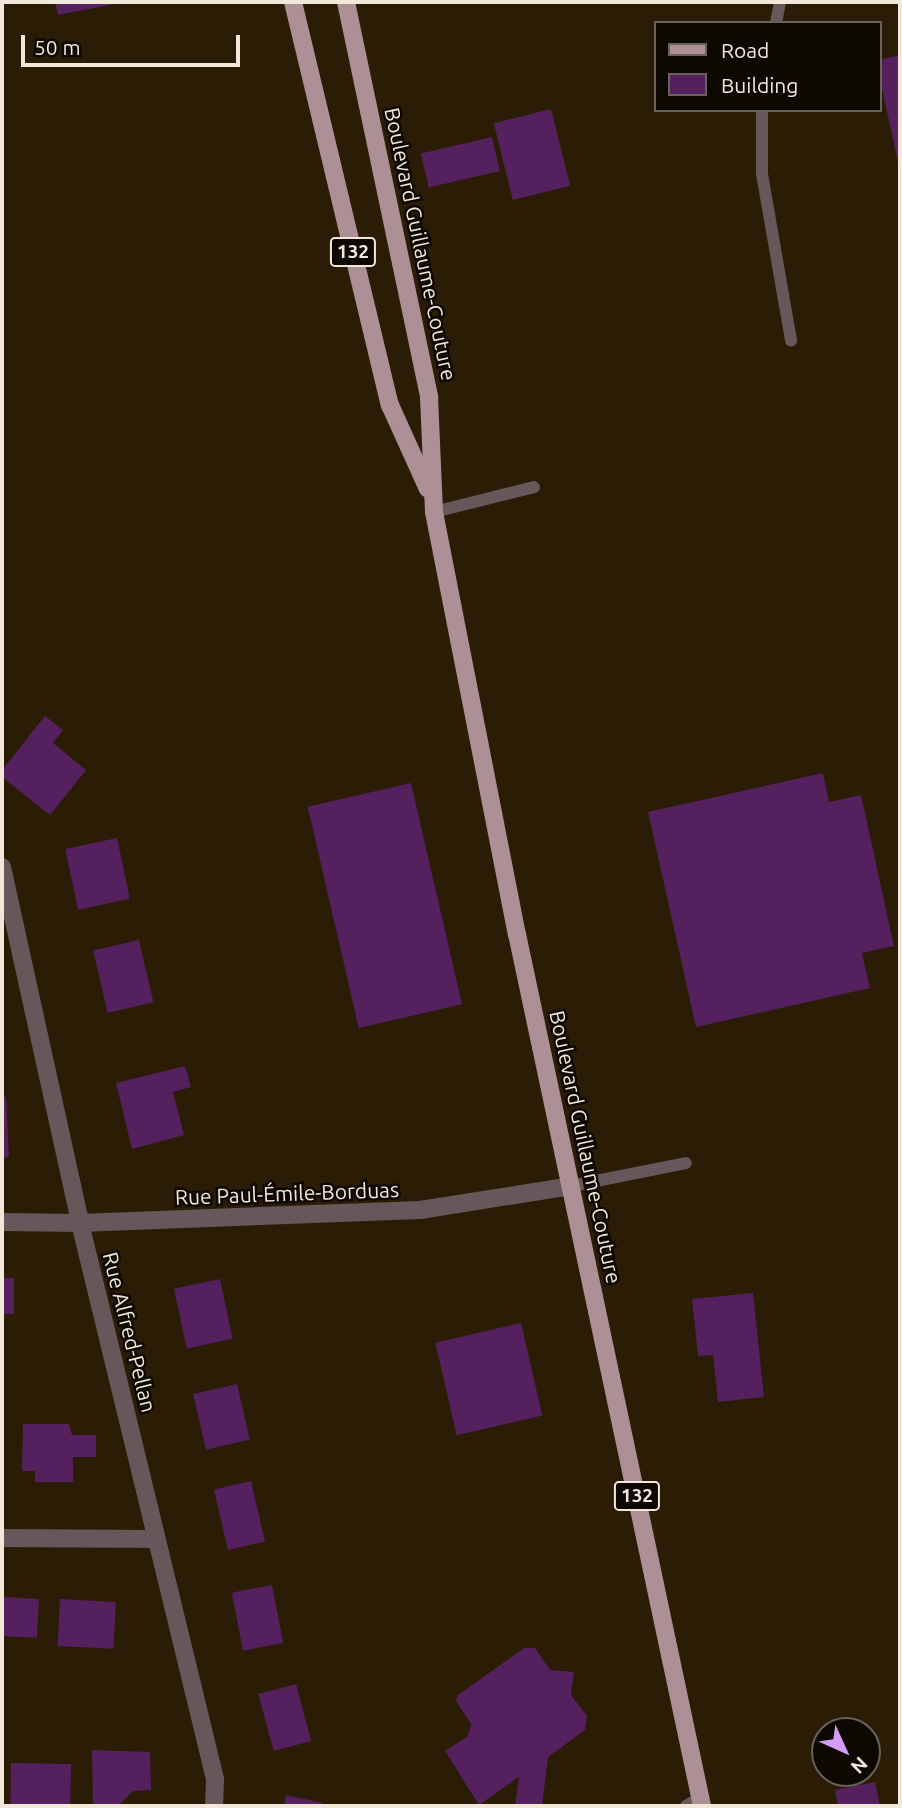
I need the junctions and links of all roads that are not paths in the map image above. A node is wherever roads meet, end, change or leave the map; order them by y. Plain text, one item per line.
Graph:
1 (293, 2) edge
2 (346, 2) edge
3 (780, 2) edge
4 (776, 21) edge
5 (762, 112) edge
6 (791, 341) dead end
7 (534, 487) dead end
8 (433, 504) junction
9 (2, 867) edge
10 (686, 1163) dead end
11 (571, 1186) junction
12 (2, 1222) edge
13 (80, 1223) junction
14 (2, 1538) edge
15 (156, 1539) junction
16 (696, 1803) edge
17 (214, 1806) edge

1 - 8 main road, Boulevard Guillaume-Couture / 132
2 - 8 main road, Boulevard Guillaume-Couture / 132
3 - 4 lane
5 - 6 lane
7 - 8 lane
8 - 11 main road, Boulevard Guillaume-Couture / 132
9 - 13 street, Rue Alfred-Pellan
10 - 11 lane
11 - 13 street, Rue Paul-Émile-Borduas
11 - 16 main road, Boulevard Guillaume-Couture / 132
12 - 13 street, Rue Paul-Émile-Borduas
13 - 15 street, Rue Alfred-Pellan
14 - 15 street
15 - 17 street, Rue Alfred-Pellan

